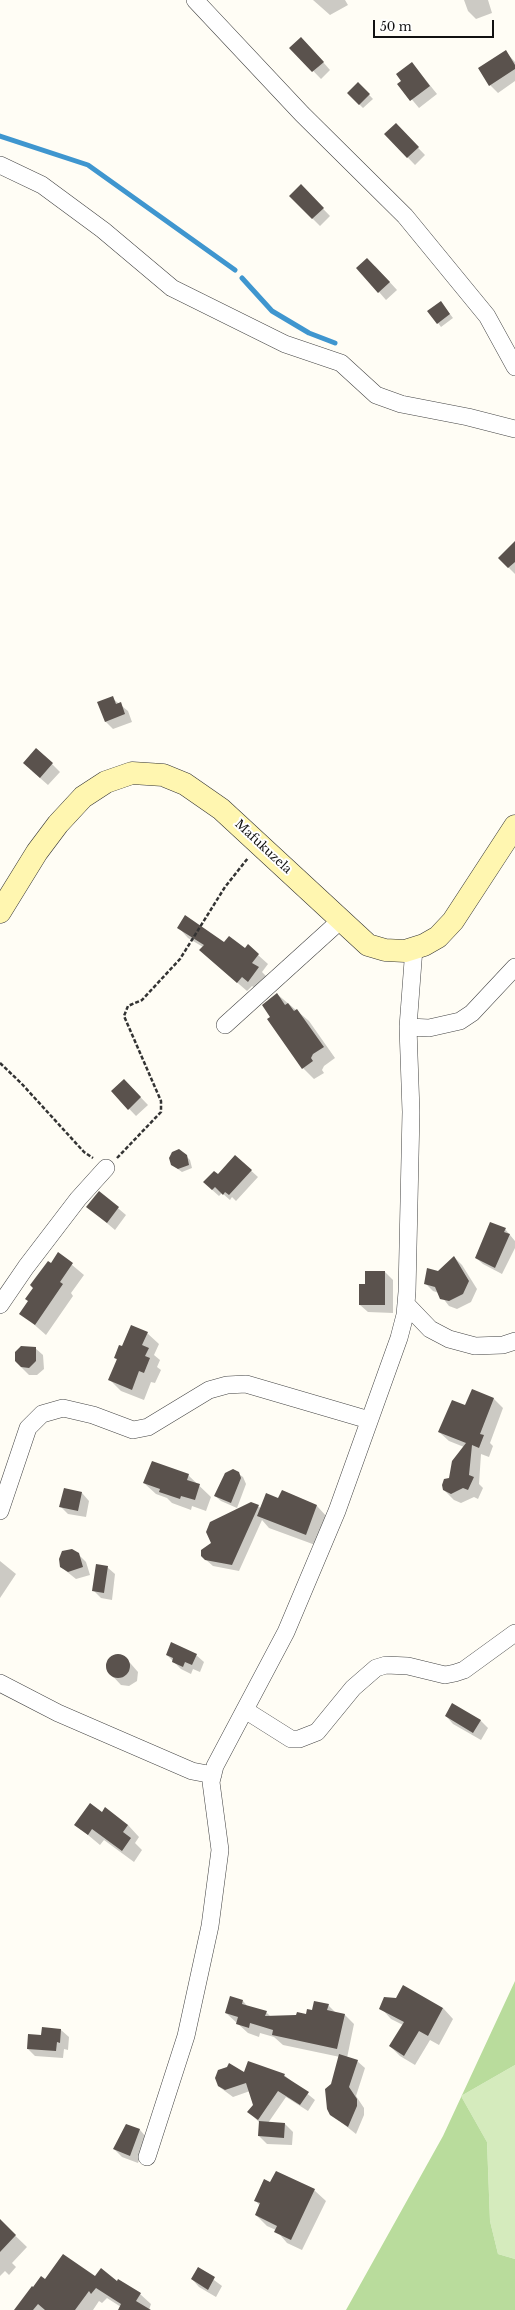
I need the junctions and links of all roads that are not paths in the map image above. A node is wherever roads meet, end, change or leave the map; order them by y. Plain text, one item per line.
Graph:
1 (195, 0) edge
2 (0, 165) edge
3 (515, 367) edge
4 (515, 429) edge
5 (515, 826) edge
6 (0, 912) edge
7 (342, 919) junction
8 (414, 948) junction
9 (515, 967) edge
10 (225, 1025) dead end
11 (408, 1027) junction
12 (106, 1168) road end
13 (406, 1304) junction
14 (0, 1305) edge
15 (515, 1341) edge
16 (369, 1420) junction
17 (0, 1511) edge
18 (515, 1633) edge
19 (0, 1683) edge
20 (245, 1710) junction
21 (213, 1775) junction
22 (147, 2157) dead end

1 - 3 street
2 - 4 street
5 - 8 main road, Mafukuzela
6 - 7 main road, Mafukuzela
7 - 8 main road, Mafukuzela
7 - 10 street
8 - 11 street
9 - 11 street
11 - 13 street
12 - 14 street
13 - 15 street
13 - 16 street
16 - 17 street
16 - 20 street
18 - 20 street
19 - 21 street
20 - 21 street
21 - 22 street

